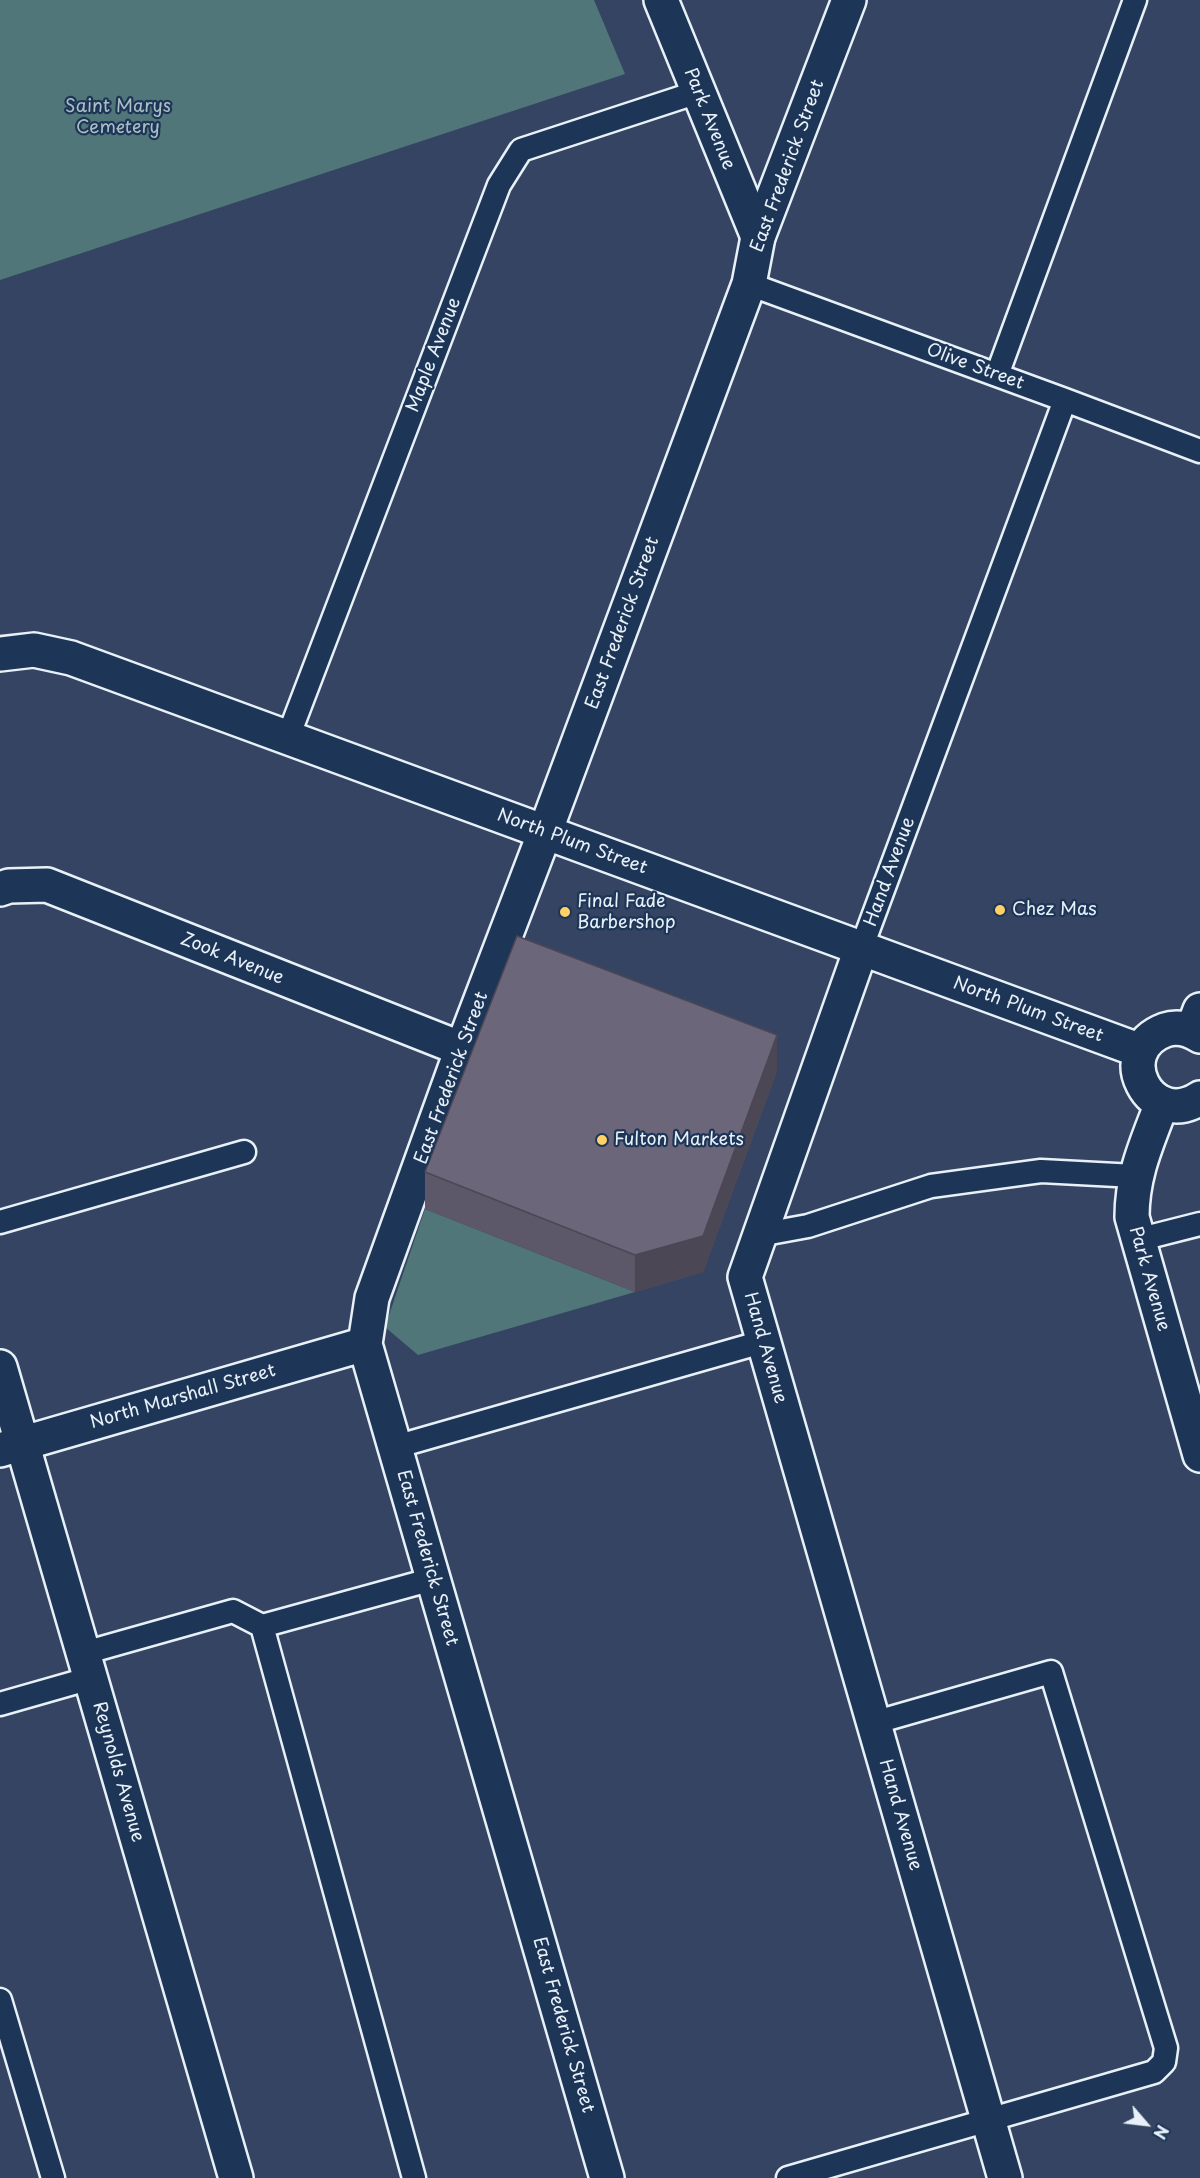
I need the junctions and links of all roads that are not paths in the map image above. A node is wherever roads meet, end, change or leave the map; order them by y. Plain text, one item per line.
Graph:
1 (661, 0) edge
2 (849, 0) edge
3 (1135, 0) edge
4 (698, 92) junction
5 (759, 237) junction
6 (749, 284) junction
7 (997, 375) junction
8 (1065, 399) junction
9 (1200, 451) edge
10 (0, 654) edge
11 (288, 737) junction
12 (545, 832) junction
13 (0, 889) edge
14 (861, 949) junction
15 (1197, 1026) edge
16 (462, 1049) junction
17 (1141, 1051) junction
18 (1200, 1098) edge
19 (1162, 1103) junction
20 (244, 1152) dead end
21 (1135, 1176) junction
22 (0, 1222) edge
23 (1200, 1224) edge
24 (759, 1235) junction
25 (1137, 1240) junction
26 (762, 1342) junction
27 (365, 1344) junction
28 (0, 1367) edge
29 (1188, 1375) edge
30 (11, 1447) edge
31 (395, 1448) junction
32 (1200, 1455) edge
33 (433, 1579) junction
34 (262, 1626) junction
35 (87, 1665) junction
36 (0, 1704) edge
37 (873, 1723) junction
38 (0, 2000) edge
39 (988, 2121) junction
40 (53, 2178) edge
41 (236, 2178) edge
42 (414, 2178) edge
43 (607, 2178) edge
44 (788, 2178) edge
45 (1005, 2178) edge

1 - 4 street, Park Avenue
2 - 5 street, East Frederick Street
3 - 7 lane
4 - 5 street, Park Avenue
4 - 11 lane, Maple Avenue
5 - 6 street, East Frederick Street
6 - 7 lane, Olive Street
6 - 12 street, East Frederick Street
7 - 8 lane, Olive Street
8 - 9 lane, Olive Street
8 - 14 lane, Hand Avenue
10 - 11 street, North Plum Street
11 - 12 street, North Plum Street
12 - 14 street, North Plum Street
12 - 16 street, East Frederick Street
13 - 16 street, Zook Avenue
14 - 17 street, North Plum Street
14 - 24 street, Hand Avenue
15 - 17 street
16 - 27 street, East Frederick Street
17 - 19 street
18 - 19 street
19 - 21 street, Park Avenue
20 - 22 lane
21 - 24 lane
21 - 25 street, Park Avenue
23 - 25 lane
24 - 26 street, Hand Avenue
25 - 29 street, Park Avenue
26 - 31 lane
26 - 37 street, Hand Avenue
27 - 30 street, North Marshall Street
27 - 31 street, East Frederick Street
28 - 30 street, Reynolds Avenue
29 - 32 street, Park Avenue
30 - 35 street, Reynolds Avenue
31 - 33 street, East Frederick Street
33 - 34 lane
33 - 43 street, East Frederick Street
34 - 35 lane
34 - 42 lane
35 - 36 lane
35 - 41 street, Reynolds Avenue
37 - 39 street, Hand Avenue
37 - 39 lane
38 - 40 lane
39 - 44 lane
39 - 45 street, Hand Avenue

